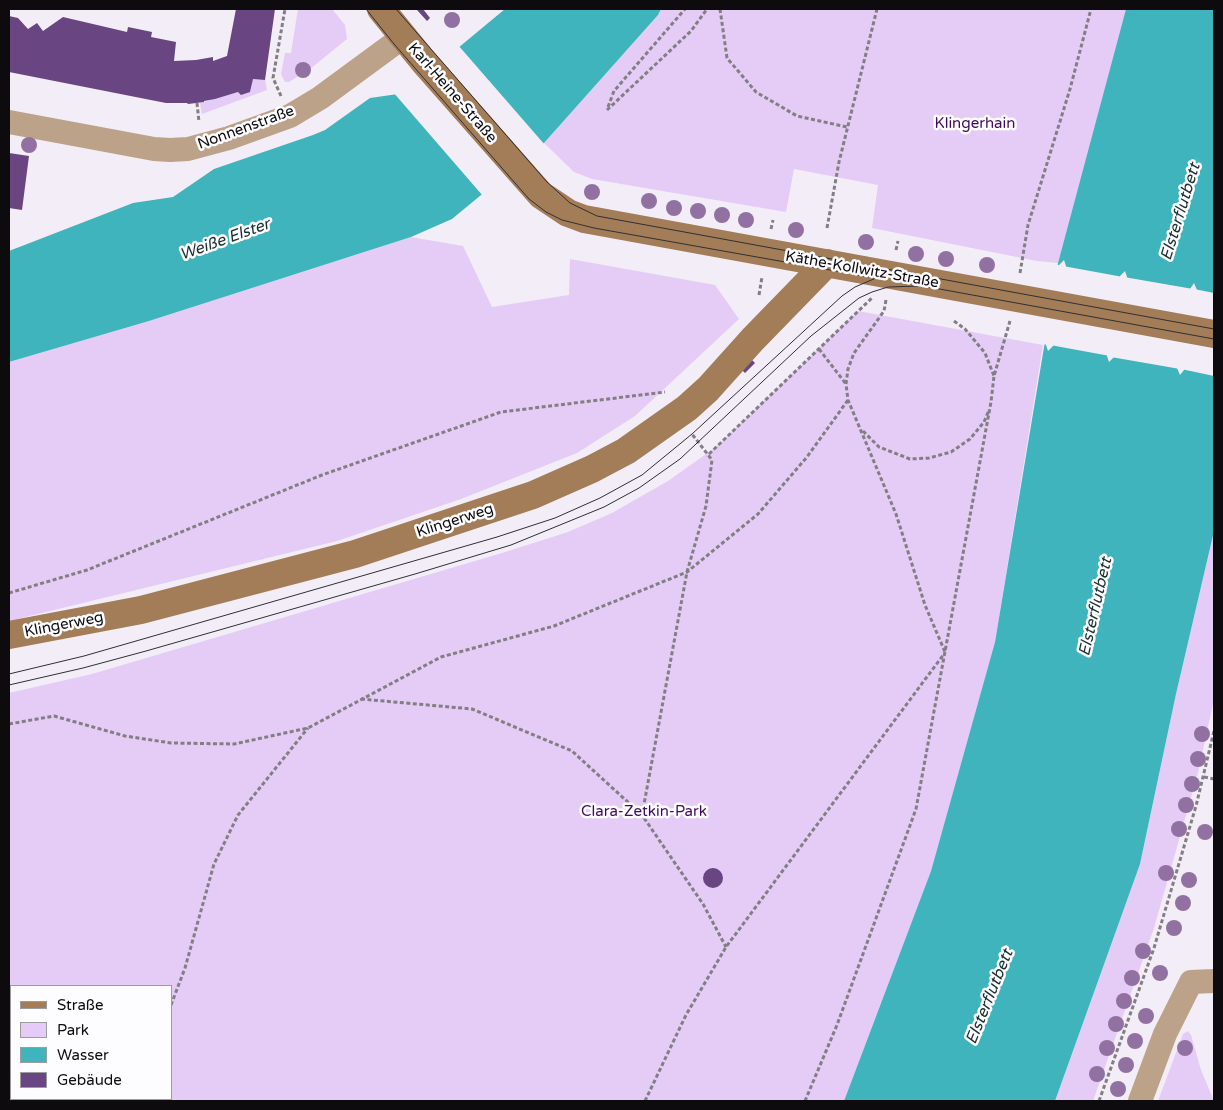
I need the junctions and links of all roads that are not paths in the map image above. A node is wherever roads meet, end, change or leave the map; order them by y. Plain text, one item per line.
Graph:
1 (381, 9) edge
2 (403, 37) junction
3 (9, 122) edge
4 (524, 176) joint
5 (826, 263) junction
6 (1214, 334) edge
7 (9, 636) edge
8 (1214, 981) edge
9 (1140, 1101) edge

1 - 2 main road, Karl-Heine-Straße
2 - 3 street, Nonnenstraße
2 - 4 main road, Karl-Heine-Straße
4 - 5 main road, Käthe-Kollwitz-Straße
5 - 6 main road, Käthe-Kollwitz-Straße
5 - 7 main road, Klingerweg
8 - 9 street

